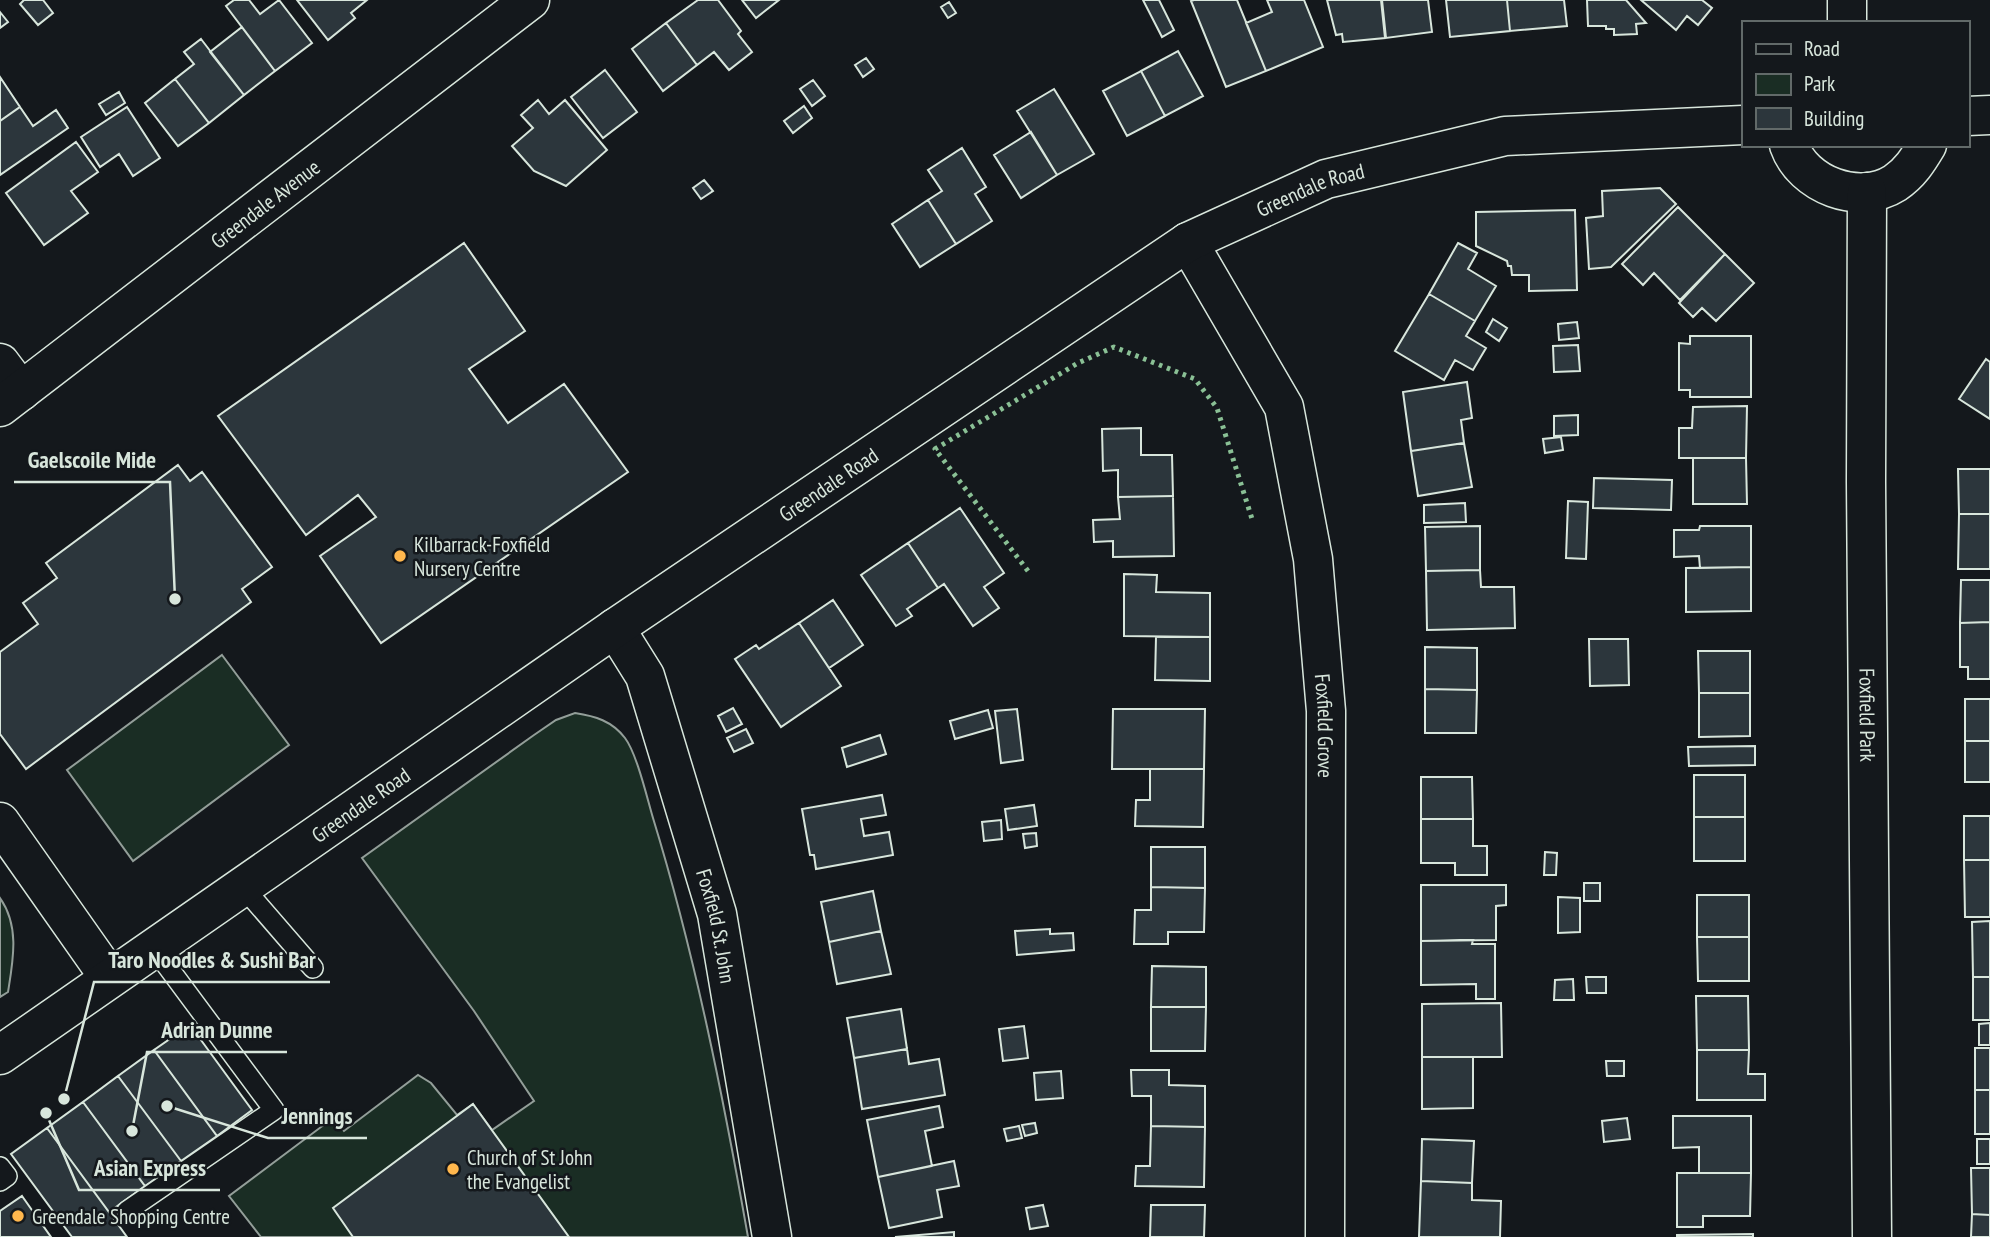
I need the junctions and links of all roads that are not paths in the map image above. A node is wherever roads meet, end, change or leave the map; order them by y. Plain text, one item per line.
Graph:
1 (530, 0) edge
2 (1847, 0) edge
3 (1847, 21) edge
4 (1990, 115) edge
5 (1969, 116) edge
6 (1742, 125) edge
7 (1790, 147) edge
8 (1926, 147) edge
9 (1867, 192) junction
10 (1188, 242) junction
11 (7, 387) edge
12 (615, 628) junction
13 (0, 822) edge
14 (242, 886) junction
15 (153, 947) junction
16 (313, 968) dead end
17 (109, 977) junction
18 (0, 1055) edge
19 (0, 1167) edge
20 (0, 1181) edge
21 (127, 1211) dead end
22 (772, 1237) edge
23 (1325, 1237) edge
24 (1872, 1237) edge

1 - 11 street, Greendale Avenue
2 - 3 street
4 - 5 street
6 - 10 street, Greendale Road
7 - 9 street
8 - 9 street
9 - 24 street, Foxfield Park
10 - 12 street, Greendale Road
10 - 23 street, Foxfield Grove
12 - 14 street, Greendale Road
12 - 22 street, Foxfield St. John
13 - 17 street
14 - 15 street, Greendale Road
14 - 16 lane
15 - 17 street, Greendale Road
15 - 21 lane
17 - 18 street, Greendale Road
19 - 20 lane

